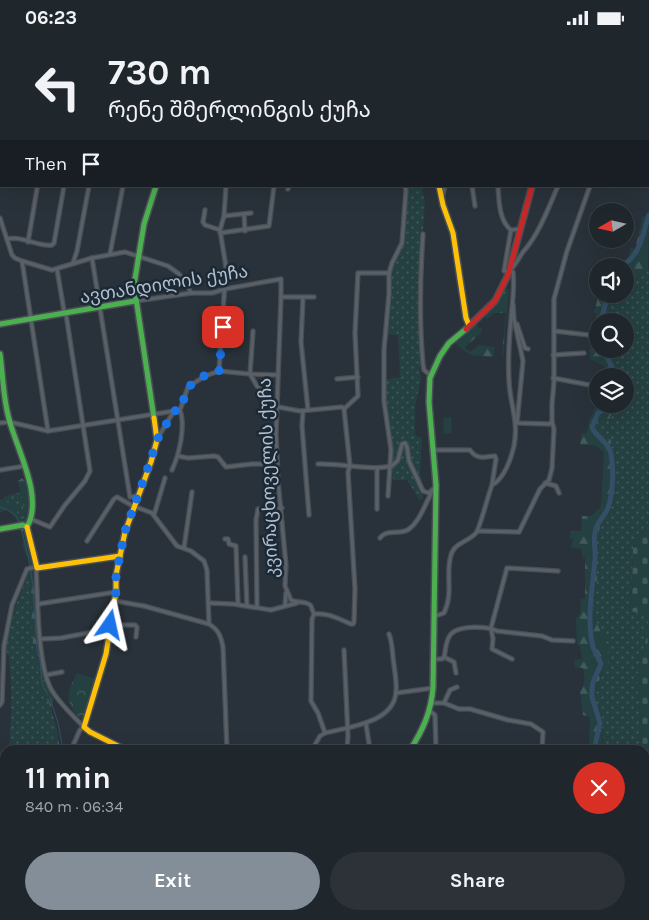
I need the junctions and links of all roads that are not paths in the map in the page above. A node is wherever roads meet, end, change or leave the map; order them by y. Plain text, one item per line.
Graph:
1 (64, 187) edge
2 (89, 187) edge
3 (123, 187) edge
4 (156, 187) edge
5 (226, 187) edge
6 (274, 187) edge
7 (405, 187) edge
8 (439, 187) edge
9 (445, 187) edge
10 (472, 187) edge
11 (498, 187) edge
12 (532, 187) edge
13 (558, 187) edge
14 (590, 187) edge
15 (37, 189) dead end
16 (441, 199) junction
17 (475, 206) dead end
18 (205, 210) dead end
19 (251, 213) dead end
20 (244, 214) junction
21 (224, 215) junction
22 (0, 218) edge
23 (520, 229) junction
24 (512, 230) junction
25 (220, 231) junction
26 (245, 231) junction
27 (423, 234) dead end
28 (7, 239) junction
29 (28, 242) junction
30 (110, 253) junction
31 (138, 257) junction
32 (92, 258) junction
33 (22, 261) junction
34 (73, 264) junction
35 (57, 269) junction
36 (508, 271) junction
37 (389, 273) junction
38 (225, 289) junction
39 (191, 293) junction
40 (281, 297) junction
41 (314, 297) dead end
42 (303, 298) junction
43 (513, 299) junction
44 (135, 301) junction
45 (99, 307) junction
46 (515, 312) junction
47 (66, 314) junction
48 (31, 320) junction
49 (0, 324) edge
50 (469, 325) junction
51 (253, 331) dead end
52 (554, 331) junction
53 (588, 335) dead end
54 (528, 349) dead end
55 (584, 353) dead end
56 (0, 354) edge
57 (553, 355) junction
58 (219, 371) junction
59 (250, 374) junction
60 (278, 375) junction
61 (430, 375) junction
62 (358, 377) junction
63 (553, 378) junction
64 (336, 379) dead end
65 (589, 384) edge
66 (276, 406) junction
67 (344, 409) junction
68 (180, 410) junction
69 (308, 410) junction
70 (174, 411) junction
71 (303, 411) junction
72 (153, 414) junction
73 (118, 419) junction
74 (10, 422) junction
75 (552, 422) junction
76 (0, 423) edge
77 (516, 423) junction
78 (82, 426) junction
79 (48, 431) junction
80 (157, 440) junction
81 (432, 450) junction
82 (178, 456) junction
83 (277, 464) junction
84 (318, 464) dead end
85 (25, 465) junction
86 (350, 466) junction
87 (390, 467) junction
88 (378, 468) junction
89 (0, 470) edge
90 (172, 470) dead end
91 (165, 478) dead end
92 (544, 483) junction
93 (436, 485) junction
94 (492, 485) junction
95 (192, 493) dead end
96 (559, 493) dead end
97 (137, 496) junction
98 (388, 496) dead end
99 (130, 497) junction
100 (127, 502) junction
101 (133, 506) junction
102 (282, 508) junction
103 (377, 509) dead end
104 (154, 515) junction
105 (309, 515) dead end
106 (33, 519) junction
107 (23, 526) junction
108 (0, 529) edge
109 (478, 531) junction
110 (380, 538) dead end
111 (226, 539) dead end
112 (87, 541) dead end
113 (184, 549) junction
114 (120, 556) junction
115 (245, 557) dead end
116 (34, 567) junction
117 (558, 571) dead end
118 (286, 591) junction
119 (116, 592) junction
120 (115, 601) junction
121 (209, 603) junction
122 (297, 603) junction
123 (38, 604) junction
124 (238, 604) junction
125 (285, 605) junction
126 (247, 606) junction
127 (256, 607) junction
128 (314, 614) junction
129 (435, 616) junction
130 (209, 624) junction
131 (109, 627) junction
132 (491, 628) junction
133 (389, 634) dead end
134 (136, 637) dead end
135 (40, 639) junction
136 (573, 641) dead end
137 (344, 650) dead end
138 (444, 657) junction
139 (433, 659) junction
140 (512, 659) dead end
141 (62, 672) dead end
142 (456, 673) dead end
143 (46, 675) junction
144 (457, 687) dead end
145 (433, 688) junction
146 (396, 693) junction
147 (432, 703) junction
148 (444, 703) junction
149 (0, 705) edge
150 (431, 712) junction
151 (366, 724) junction
152 (84, 727) junction
153 (347, 729) junction
154 (325, 733) junction
155 (73, 745) edge
156 (116, 745) edge
157 (227, 745) edge
158 (315, 745) edge
159 (347, 745) edge
160 (369, 745) edge
161 (413, 745) edge
162 (436, 745) edge
163 (542, 745) edge

1 - 29 street
2 - 34 street
3 - 30 street
4 - 31 street
5 - 21 street
6 - 26 street
7 - 37 street
8 - 16 street
9 - 16 street
10 - 17 street
11 - 24 street
12 - 23 street
13 - 36 street
14 - 52 street
15 - 29 street
16 - 50 street
18 - 25 street
19 - 20 street
20 - 21 street
20 - 26 street
21 - 25 street
22 - 28 street
23 - 24 street
23 - 36 street
24 - 36 street
25 - 26 street
25 - 38 street
27 - 61 street
28 - 29 street
28 - 33 street
30 - 31 street
30 - 32 street
31 - 39 street
31 - 44 street
32 - 34 street
32 - 45 street
33 - 35 street
33 - 48 street
34 - 35 street
35 - 47 street
36 - 43 street
36 - 50 street
37 - 62 street
37 - 87 street
38 - 39 street, ავთანდილის ქუჩა
38 - 40 street, ავთანდილის ქუჩა
38 - 58 street
39 - 44 street, ავთანდილის ქუჩა
40 - 42 street
40 - 60 street, კვირაცხოველის ქუჩა
41 - 42 street
42 - 69 street
43 - 46 street
43 - 77 street
44 - 45 street, ავთანდილის ქუჩა
44 - 72 street
45 - 47 street, ავთანდილის ქუჩა
45 - 73 street
46 - 54 street
46 - 77 street
47 - 48 street, ავთანდილის ქუჩა
47 - 78 street
48 - 49 street, ავთანდილის ქუჩა
48 - 79 street
50 - 61 street
51 - 59 street
52 - 53 street
52 - 57 street
55 - 57 street
56 - 74 street
57 - 63 street
58 - 59 street
58 - 68 street
59 - 60 street
59 - 66 street
60 - 66 street, კვირაცხოველის ქუჩა
61 - 81 street
62 - 64 street
62 - 67 street
63 - 65 street
63 - 75 street
66 - 71 street
66 - 83 street, კვირაცხოველის ქუჩა
67 - 69 street
67 - 86 street
68 - 70 street
68 - 82 street
69 - 71 street
70 - 72 street
70 - 80 street
71 - 105 street
72 - 73 street
72 - 80 street
73 - 78 street
73 - 99 street
74 - 76 street
74 - 79 street
74 - 85 street
75 - 77 street
75 - 92 street
77 - 94 street
78 - 79 street
78 - 106 street
80 - 97 street
81 - 93 street
81 - 94 street
82 - 83 street
82 - 90 street
83 - 102 street, კვირაცხოველის ქუჩა
84 - 86 street
85 - 89 street
85 - 106 street
86 - 88 street
86 - 128 street
87 - 88 street
87 - 93 street
87 - 98 street
88 - 103 street
91 - 104 street
92 - 96 street
92 - 109 street
93 - 110 street
93 - 129 street
94 - 109 street
95 - 113 street
97 - 99 street
97 - 101 street
99 - 100 street
100 - 101 street
100 - 112 street
101 - 104 street
101 - 114 street
102 - 118 street, კვირაცხოველის ქუჩა
102 - 127 street
104 - 113 street
106 - 107 street
107 - 108 street
107 - 116 street
109 - 129 street
111 - 124 street
113 - 121 street
114 - 116 street
114 - 119 street
115 - 126 street
116 - 123 street
116 - 149 street
117 - 132 street
118 - 122 street, კვირაცხოველის ქუჩა
118 - 125 street
119 - 120 street
119 - 123 street
120 - 130 street
120 - 131 street
121 - 124 street
121 - 130 street
122 - 125 street
122 - 128 street, კვირაცხოველის ქუჩა
123 - 135 street
124 - 126 street
125 - 127 street
126 - 127 street
128 - 154 street
129 - 139 street
130 - 157 street
131 - 134 street
131 - 135 street
131 - 152 street
132 - 136 street
132 - 138 street
132 - 140 street
133 - 146 street
135 - 143 street
137 - 153 street
138 - 139 street
138 - 142 street
139 - 145 street
141 - 143 street
143 - 152 street
144 - 148 street
145 - 146 street
145 - 147 street
146 - 151 street
147 - 148 street
147 - 150 street
148 - 163 street
150 - 161 street
150 - 162 street
151 - 153 street
151 - 160 street
152 - 155 street
152 - 156 street
153 - 154 street
153 - 159 street
154 - 158 street

